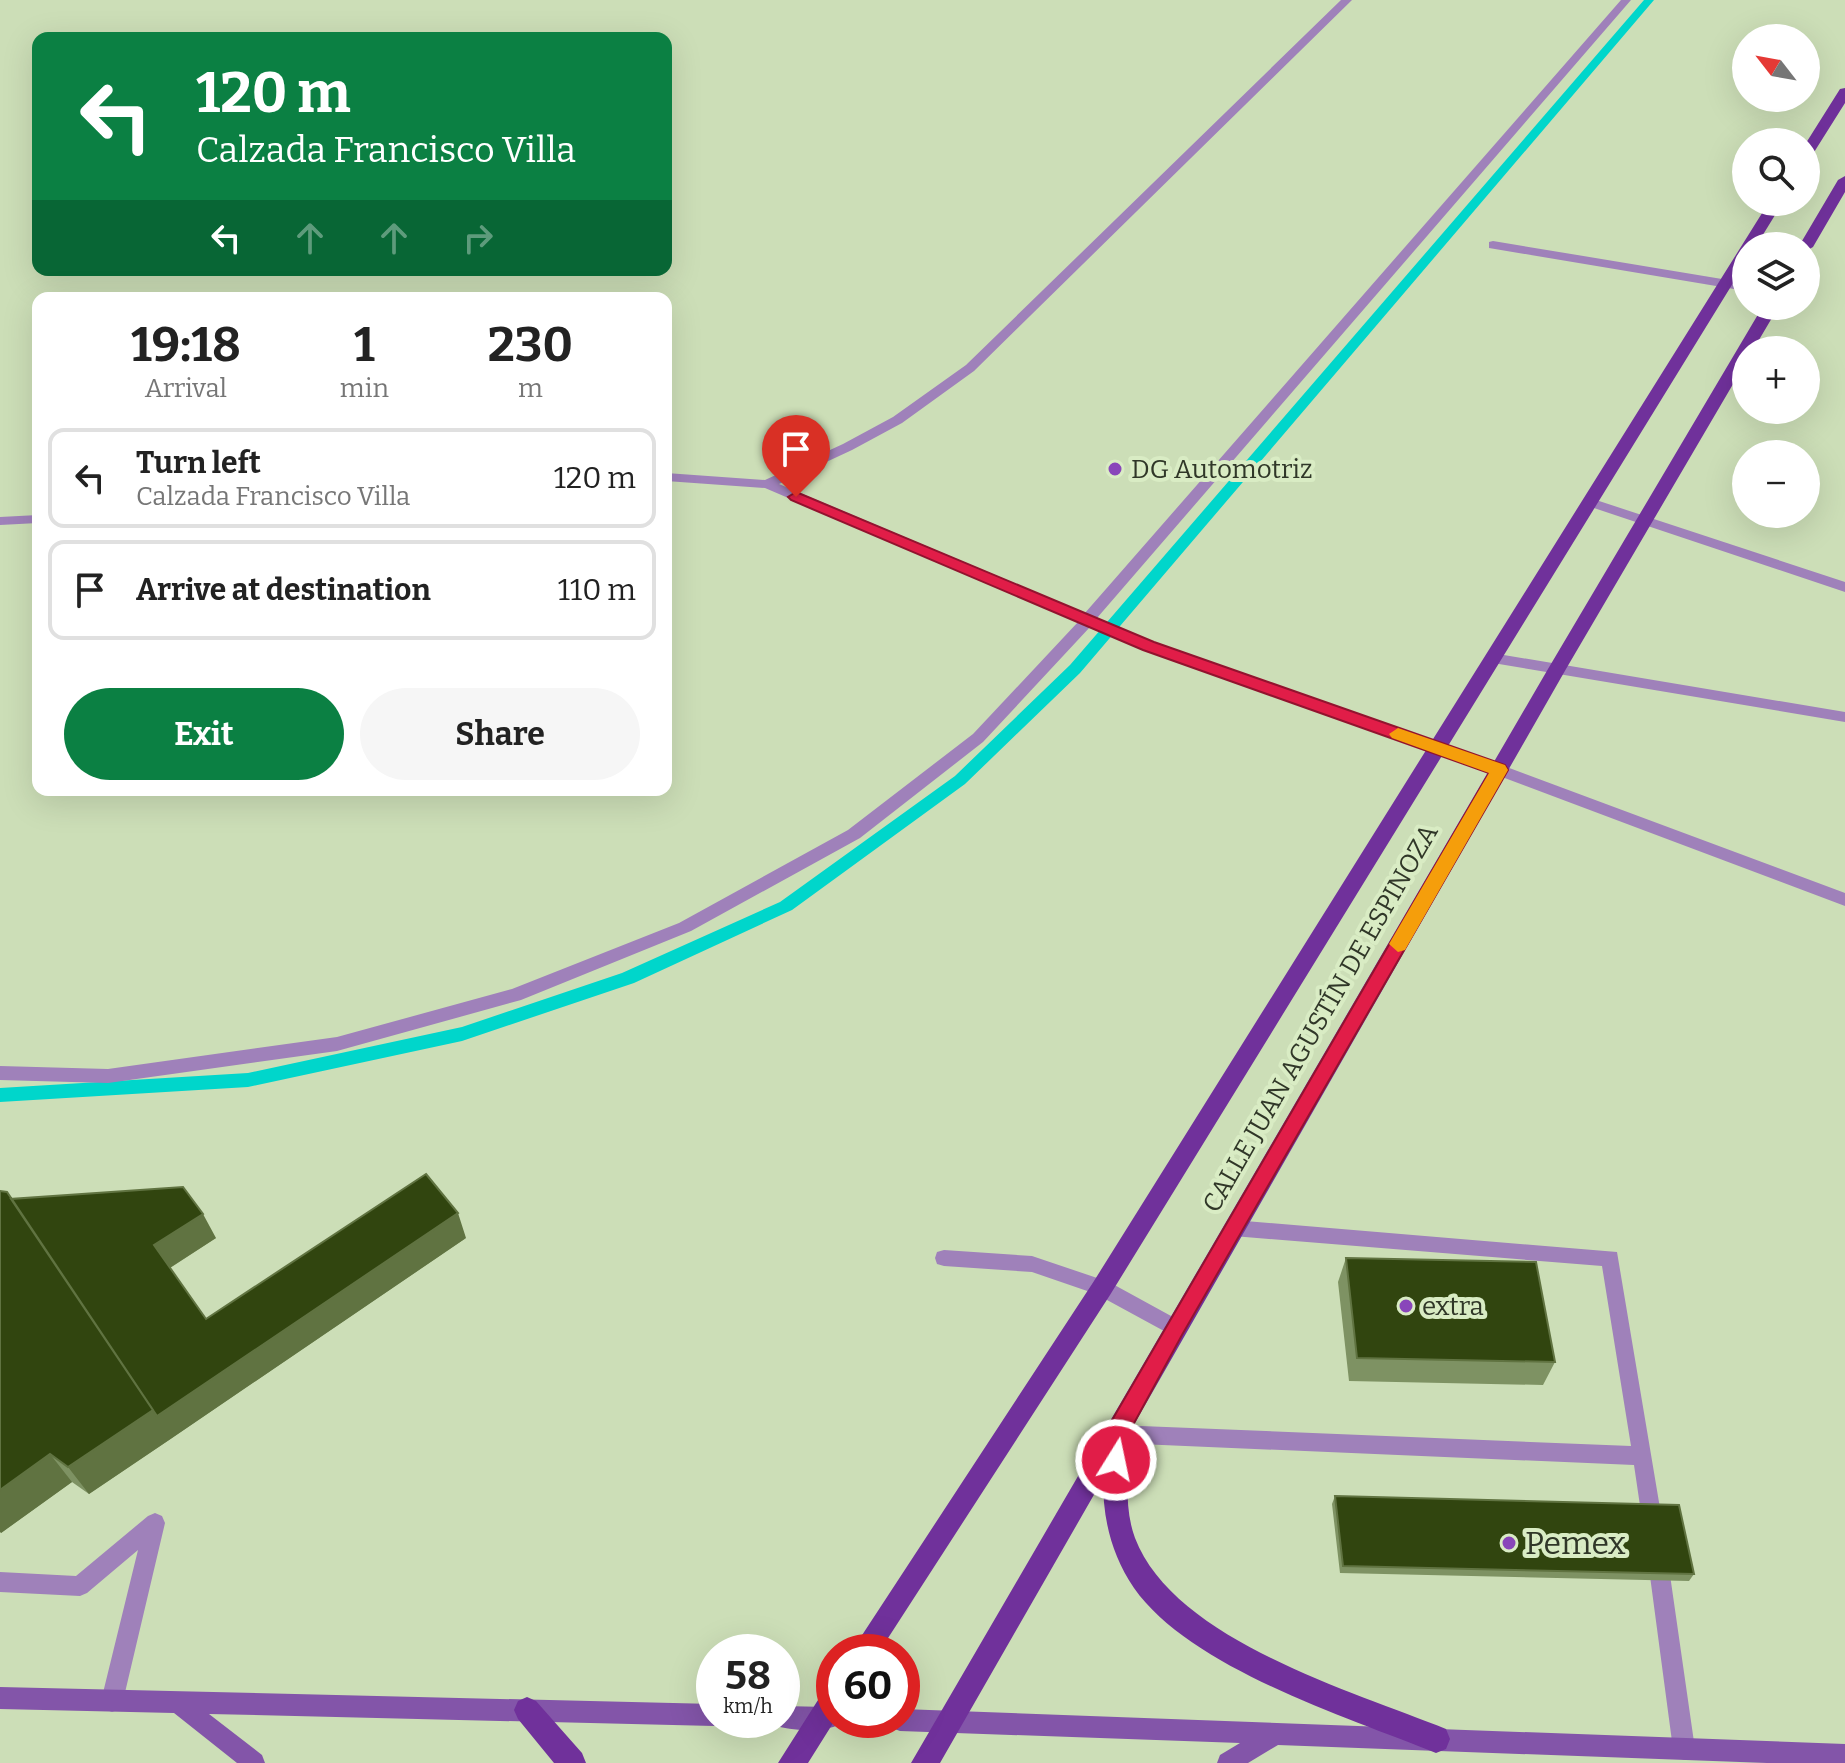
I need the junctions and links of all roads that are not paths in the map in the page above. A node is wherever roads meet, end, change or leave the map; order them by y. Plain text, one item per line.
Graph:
1 (1347, 0) edge
2 (1626, 0) edge
3 (1845, 92) edge
4 (1820, 132) edge
5 (1845, 180) edge
6 (1815, 232) edge
7 (1493, 245) dead end
8 (1732, 284) edge
9 (1732, 291) edge
10 (1763, 320) edge
11 (672, 477) edge
12 (767, 484) junction
13 (1590, 502) junction
14 (32, 519) edge
15 (1646, 519) junction
16 (0, 521) edge
17 (1845, 587) edge
18 (1091, 623) junction
19 (1492, 658) junction
20 (1557, 669) junction
21 (1845, 717) edge
22 (1437, 748) junction
23 (1499, 770) junction
24 (1845, 900) edge
25 (0, 1073) edge
26 (1233, 1228) junction
27 (944, 1258) dead end
28 (1102, 1288) junction
29 (1175, 1328) junction
30 (1116, 1434) junction
31 (1643, 1456) junction
32 (0, 1582) edge
33 (876, 1634) edge
34 (0, 1698) edge
35 (112, 1701) junction
36 (176, 1701) junction
37 (527, 1710) junction
38 (696, 1715) edge
39 (920, 1720) edge
40 (950, 1721) junction
41 (816, 1730) edge
42 (1275, 1734) junction
43 (1436, 1739) junction
44 (1684, 1749) junction
45 (1845, 1755) edge
46 (254, 1763) edge
47 (572, 1763) edge
48 (792, 1763) edge
49 (925, 1763) edge
50 (1228, 1763) edge

1 - 12 street
2 - 18 street
3 - 4 main road
5 - 6 main road
7 - 8 street
9 - 13 main road, CALLE JUAN AGUSTÍN DE ESPINOZA
10 - 15 main road, CALLE JUAN AGUSTÍN DE ESPINOZA
11 - 12 street
12 - 18 street
13 - 15 street
13 - 19 main road, CALLE JUAN AGUSTÍN DE ESPINOZA
14 - 16 street
15 - 17 street
15 - 20 main road, CALLE JUAN AGUSTÍN DE ESPINOZA
18 - 22 street
18 - 25 street
19 - 20 street
19 - 22 main road, CALLE JUAN AGUSTÍN DE ESPINOZA
20 - 21 street
20 - 23 main road, CALLE JUAN AGUSTÍN DE ESPINOZA
22 - 23 street
22 - 28 main road, CALLE JUAN AGUSTÍN DE ESPINOZA
23 - 24 street
23 - 26 main road, CALLE JUAN AGUSTÍN DE ESPINOZA
26 - 29 main road, CALLE JUAN AGUSTÍN DE ESPINOZA
26 - 31 street
27 - 28 street
28 - 29 street
28 - 33 main road, CALLE JUAN AGUSTÍN DE ESPINOZA
29 - 30 main road, CALLE JUAN AGUSTÍN DE ESPINOZA
30 - 31 street
30 - 40 main road, CALLE JUAN AGUSTÍN DE ESPINOZA
30 - 43 main road
31 - 44 street
32 - 35 street
34 - 35 main road
35 - 36 main road
36 - 37 main road
36 - 46 main road
37 - 38 main road
37 - 47 main road
39 - 40 main road
40 - 42 main road
40 - 49 main road, CALLE JUAN AGUSTÍN DE ESPINOZA
41 - 48 main road
42 - 43 main road
42 - 50 main road
43 - 44 main road
44 - 45 main road

